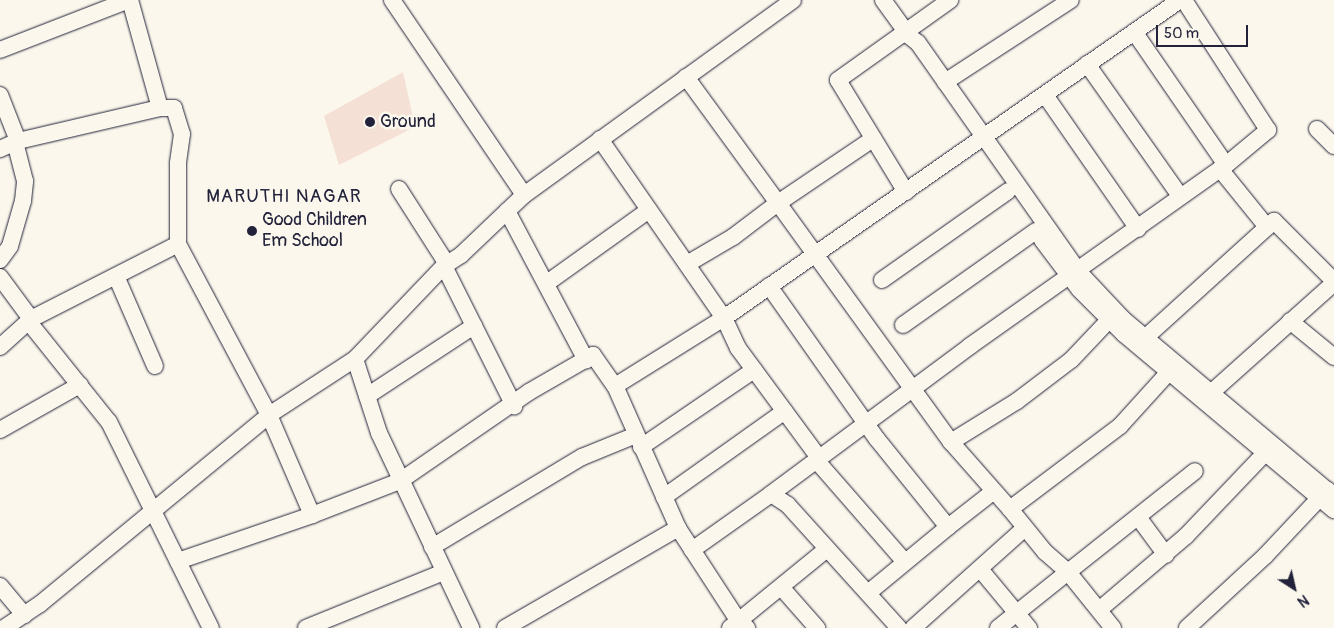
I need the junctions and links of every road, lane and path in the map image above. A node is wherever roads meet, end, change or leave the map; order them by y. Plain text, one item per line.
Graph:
1 (130, 0) edge
2 (392, 0) edge
3 (793, 0) edge
4 (883, 0) edge
5 (950, 0) edge
6 (1072, 0) edge
7 (1180, 0) edge
8 (1184, 0) edge
9 (1135, 33) junction
10 (907, 34) junction
11 (0, 50) edge
12 (1087, 64) junction
13 (686, 77) junction
14 (945, 82) junction
15 (0, 94) edge
16 (1045, 95) junction
17 (160, 108) junction
18 (1317, 129) dead end
19 (600, 139) junction
20 (872, 139) junction
21 (979, 141) junction
22 (11, 144) edge
23 (1334, 146) edge
24 (1223, 167) junction
25 (399, 189) dead end
26 (1008, 191) junction
27 (906, 192) junction
28 (524, 195) junction
29 (1180, 196) junction
30 (778, 203) junction
31 (507, 210) junction
32 (649, 210) junction
33 (1267, 228) junction
34 (1138, 229) junction
35 (1036, 231) junction
36 (178, 244) junction
37 (815, 253) junction
38 (0, 260) edge
39 (687, 264) junction
40 (446, 265) junction
41 (1073, 274) junction
42 (116, 276) junction
43 (0, 278) edge
44 (882, 280) dead end
45 (1334, 282) edge
46 (547, 283) junction
47 (769, 286) junction
48 (724, 318) junction
49 (29, 320) junction
50 (1109, 320) junction
51 (1290, 321) junction
52 (903, 325) dead end
53 (474, 326) junction
54 (1146, 337) junction
55 (0, 347) edge
56 (1334, 357) edge
57 (355, 359) junction
58 (586, 360) junction
59 (155, 366) dead end
60 (754, 370) junction
61 (1168, 374) junction
62 (80, 385) junction
63 (615, 386) junction
64 (913, 389) junction
65 (367, 396) junction
66 (1206, 397) junction
67 (514, 406) junction
68 (785, 411) junction
69 (270, 415) junction
70 (866, 423) junction
71 (0, 430) edge
72 (639, 441) junction
73 (951, 442) junction
74 (1266, 453) junction
75 (817, 459) junction
76 (1196, 471) dead end
77 (400, 481) junction
78 (994, 491) junction
79 (1329, 492) edge
80 (771, 494) junction
81 (664, 497) junction
82 (1010, 509) junction
83 (1334, 510) edge
84 (154, 512) junction
85 (312, 515) junction
86 (1138, 517) junction
87 (678, 528) junction
88 (948, 528) junction
89 (1025, 528) junction
90 (432, 547) junction
91 (827, 549) junction
92 (692, 550) junction
93 (1166, 555) junction
94 (178, 561) junction
95 (905, 562) junction
96 (980, 569) junction
97 (444, 572) junction
98 (1068, 572) junction
99 (0, 586) edge
100 (781, 587) junction
101 (868, 592) junction
102 (1099, 610) junction
103 (1016, 613) junction
104 (24, 615) junction
105 (739, 626) edge
106 (4, 628) edge
107 (211, 628) edge
108 (306, 628) edge
109 (471, 628) edge
110 (505, 628) edge
111 (817, 628) edge
112 (899, 628) edge
113 (913, 628) edge
114 (998, 628) edge
115 (1029, 628) edge
116 (1113, 628) edge
117 (1186, 628) edge

1 - 11 street
1 - 17 street
2 - 28 street
3 - 13 street
4 - 10 street
5 - 10 street
6 - 14 street
7 - 9 street
8 - 24 street
9 - 12 street
9 - 24 street
10 - 14 street
10 - 20 street
10 - 21 street
12 - 16 street
12 - 29 street
13 - 19 street
13 - 30 street
14 - 21 street
15 - 22 street
16 - 21 street
16 - 34 street
17 - 22 street
17 - 36 street
18 - 23 street
19 - 28 street
19 - 32 street
20 - 27 street
20 - 30 street
21 - 26 street
21 - 27 street
21 - 41 street
22 - 38 street
24 - 29 street
24 - 33 street
25 - 40 street
26 - 35 street
26 - 44 street
27 - 37 street
28 - 31 street
29 - 34 street
30 - 37 street
30 - 39 street
31 - 40 street
31 - 46 street
32 - 39 street
32 - 46 street
33 - 45 street
33 - 54 street
34 - 41 street
35 - 41 street
35 - 52 street
36 - 42 street
36 - 69 street
37 - 47 street
37 - 64 street
39 - 48 street
40 - 53 street
40 - 57 street
41 - 50 street
41 - 54 street
41 - 64 street
42 - 49 street
42 - 59 street
43 - 49 street
45 - 51 street
46 - 58 street
47 - 48 street
47 - 70 street
48 - 60 street
48 - 63 street
49 - 55 street
49 - 62 street
50 - 61 street
50 - 73 street
51 - 56 street
51 - 66 street
53 - 65 street
53 - 67 street
54 - 66 street
57 - 65 street
57 - 69 street
58 - 63 street
58 - 67 street
60 - 68 street
60 - 72 street
61 - 66 street
61 - 82 street
62 - 71 street
62 - 84 street
63 - 72 street
64 - 70 street
64 - 73 street
65 - 77 street
66 - 74 street
66 - 79 street
67 - 77 street
68 - 75 street
68 - 81 street
69 - 84 street
69 - 85 street
70 - 75 street
70 - 88 street
72 - 81 street
72 - 90 street
73 - 78 street
74 - 79 street
74 - 93 street
75 - 80 street
75 - 95 street
76 - 86 street
77 - 85 street
77 - 90 street
78 - 82 street
78 - 88 street
79 - 83 street
79 - 117 street
80 - 91 street
80 - 92 street
81 - 87 street
82 - 89 street
84 - 94 street
84 - 104 street
85 - 94 street
86 - 93 street
86 - 98 street
87 - 92 street
87 - 110 street
88 - 95 street
89 - 96 street
89 - 98 street
90 - 97 street
91 - 100 street
91 - 101 street
92 - 105 street
93 - 102 street
94 - 107 street
95 - 101 street
96 - 103 street
96 - 113 street
97 - 108 street
97 - 109 street
98 - 102 street
98 - 103 street
99 - 104 street
100 - 105 street
100 - 111 street
101 - 112 street
102 - 116 street
103 - 114 street
103 - 115 street
104 - 106 street

